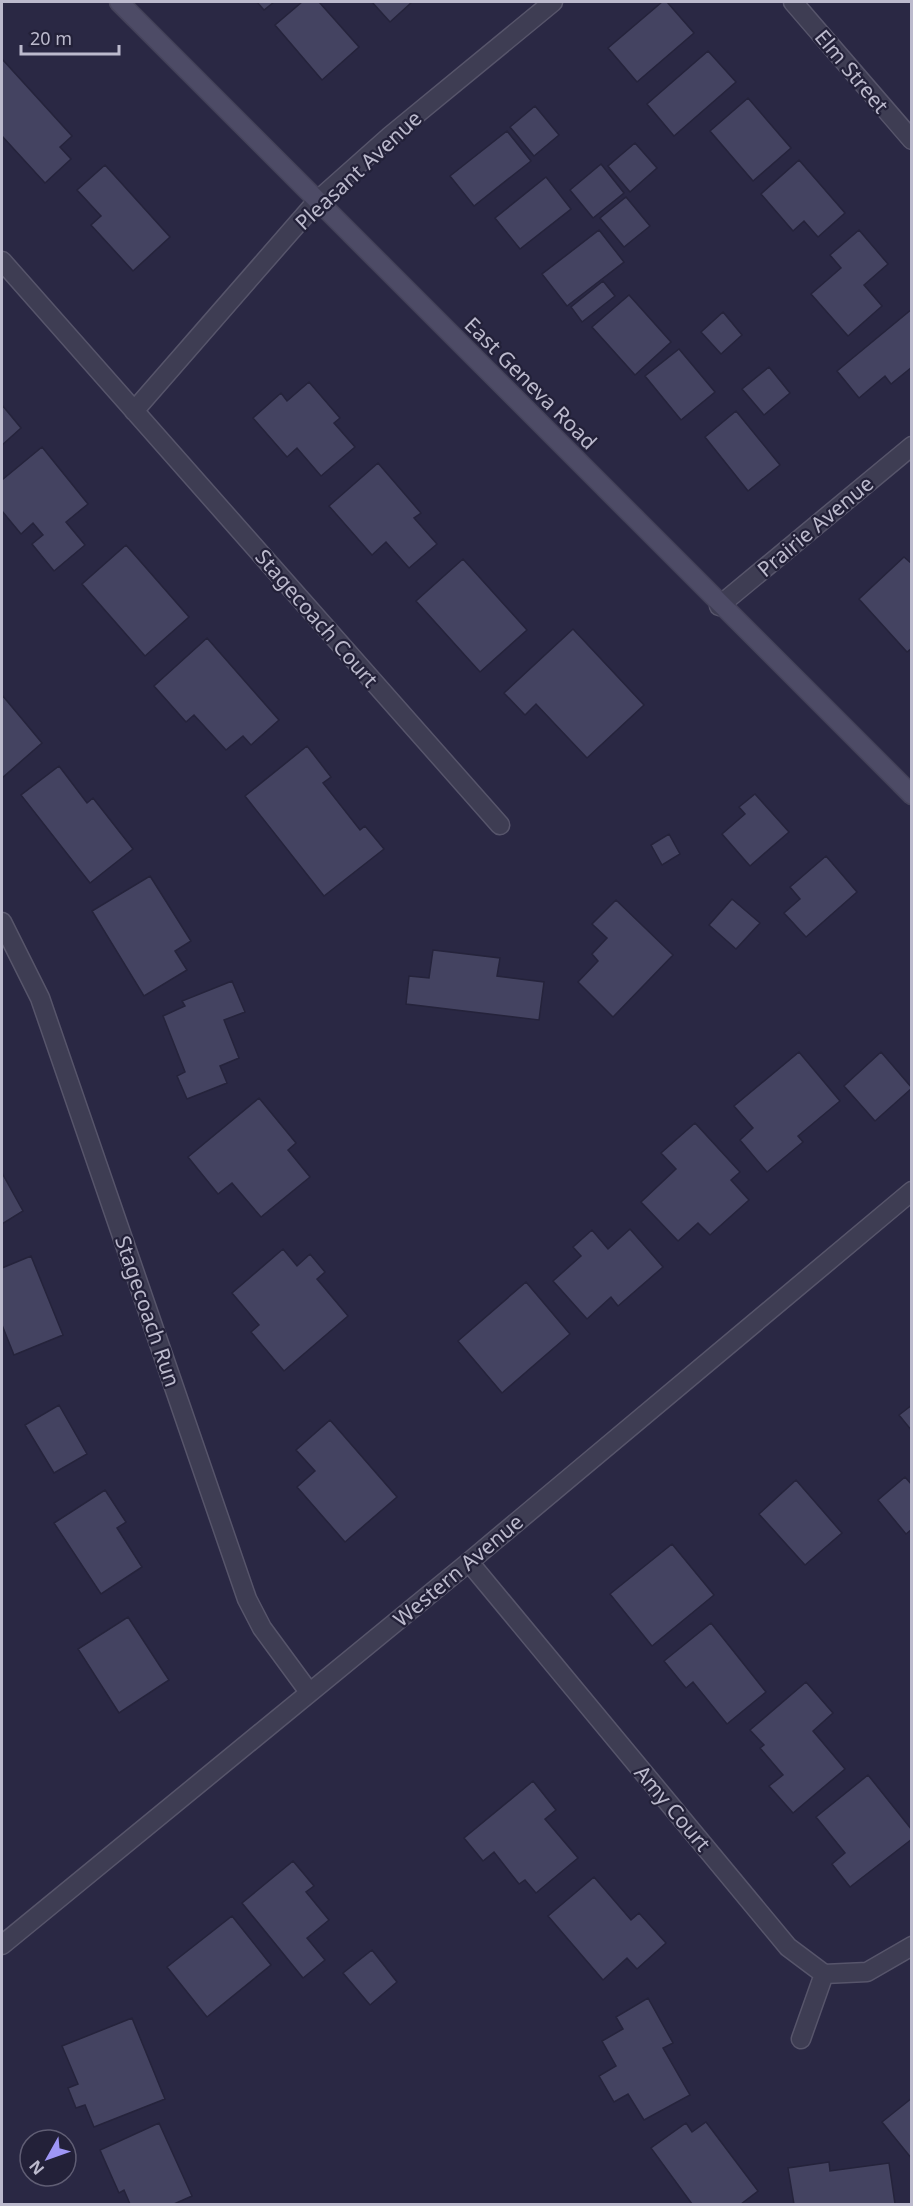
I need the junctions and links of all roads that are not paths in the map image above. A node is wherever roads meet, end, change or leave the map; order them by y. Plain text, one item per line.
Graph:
1 (119, 2) edge
2 (553, 2) edge
3 (794, 2) edge
4 (912, 140) edge
5 (318, 200) junction
6 (2, 261) edge
7 (134, 411) junction
8 (912, 446) edge
9 (720, 606) junction
10 (912, 795) edge
11 (500, 825) dead end
12 (2, 922) edge
13 (912, 1191) edge
14 (469, 1562) junction
15 (309, 1692) junction
16 (2, 1945) edge
17 (912, 1946) edge
18 (824, 1974) junction
19 (801, 2039) dead end

1 - 5 main road, East Geneva Road
2 - 5 street, Pleasant Avenue
3 - 4 street, Elm Street
5 - 7 street, Pleasant Avenue
5 - 9 main road, East Geneva Road
6 - 7 street
7 - 11 street, Stagecoach Court
8 - 9 street, Prairie Avenue
9 - 10 main road, East Geneva Road
12 - 15 street, Stagecoach Run
13 - 14 street, Western Avenue
14 - 15 street, Western Avenue
14 - 18 street, Amy Court
15 - 16 street, Western Avenue
17 - 18 street
18 - 19 street

